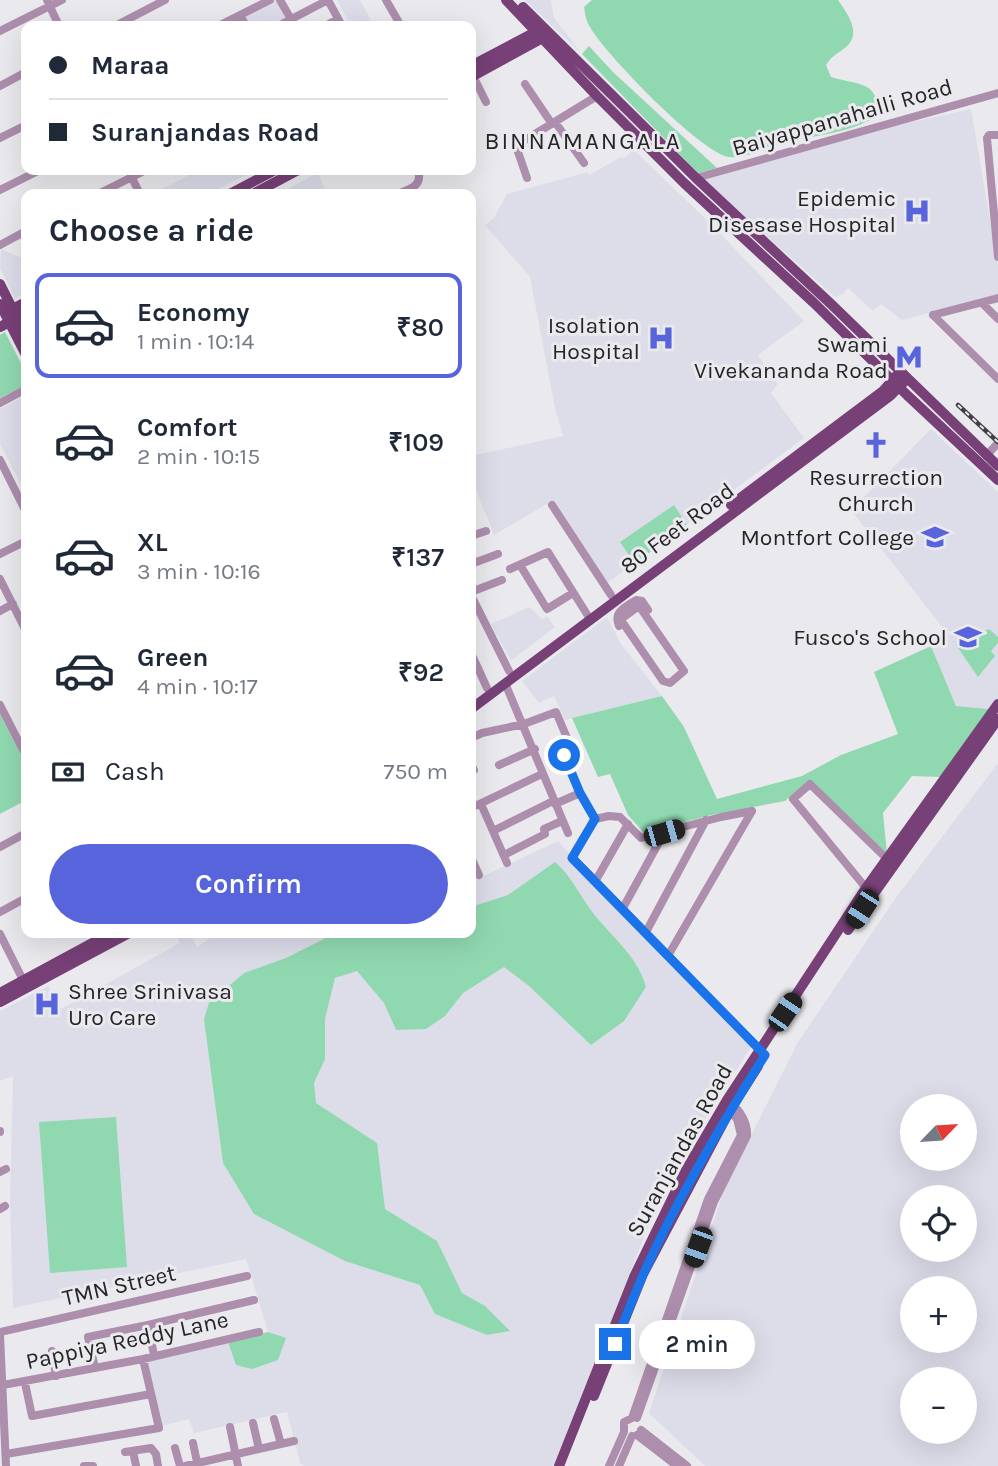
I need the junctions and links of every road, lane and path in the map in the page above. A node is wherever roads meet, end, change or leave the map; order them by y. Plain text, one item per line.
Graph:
1 (62, 0) edge
2 (166, 0) edge
3 (270, 0) edge
4 (280, 0) edge
5 (328, 0) edge
6 (386, 0) edge
7 (506, 0) edge
8 (516, 0) edge
9 (48, 3) edge
10 (240, 15) junction
11 (57, 21) edge
12 (125, 21) edge
13 (228, 21) edge
14 (243, 21) edge
15 (292, 21) edge
16 (296, 21) edge
17 (339, 21) edge
18 (398, 21) edge
19 (0, 31) edge
20 (544, 33) junction
21 (476, 71) edge
22 (21, 75) edge
23 (476, 81) edge
24 (525, 84) dead end
25 (0, 86) edge
26 (998, 88) edge
27 (597, 96) junction
28 (998, 96) edge
29 (486, 102) dead end
30 (953, 106) junction
31 (554, 123) junction
32 (21, 128) edge
33 (998, 135) edge
34 (0, 138) edge
35 (584, 163) dead end
36 (30, 175) edge
37 (127, 175) edge
38 (266, 175) edge
39 (289, 175) edge
40 (527, 178) dead end
41 (696, 178) junction
42 (106, 189) edge
43 (239, 189) edge
44 (262, 189) edge
45 (0, 190) edge
46 (21, 234) edge
47 (0, 245) edge
48 (998, 257) edge
49 (0, 284) edge
50 (998, 299) edge
51 (982, 303) junction
52 (9, 315) edge
53 (998, 319) edge
54 (21, 330) edge
55 (21, 343) edge
56 (998, 379) edge
57 (900, 380) junction
58 (21, 392) edge
59 (0, 402) edge
60 (998, 443) edge
61 (986, 456) junction
62 (0, 460) edge
63 (998, 466) edge
64 (998, 480) edge
65 (21, 502) edge
66 (552, 505) dead end
67 (486, 531) dead end
68 (476, 534) edge
69 (21, 544) edge
70 (0, 554) edge
71 (498, 554) dead end
72 (476, 562) edge
73 (520, 565) junction
74 (510, 569) dead end
75 (0, 579) edge
76 (502, 580) dead end
77 (476, 592) edge
78 (573, 593) junction
79 (13, 604) junction
80 (476, 604) edge
81 (623, 604) junction
82 (0, 611) edge
83 (649, 612) dead end
84 (588, 617) junction
85 (21, 621) edge
86 (621, 629) dead end
87 (476, 664) edge
88 (509, 671) junction
89 (505, 683) junction
90 (487, 688) junction
91 (476, 696) edge
92 (998, 704) edge
93 (0, 705) edge
94 (476, 705) edge
95 (998, 719) edge
96 (524, 724) junction
97 (476, 736) edge
98 (21, 747) edge
99 (535, 750) junction
100 (499, 765) dead end
101 (542, 774) junction
102 (580, 793) junction
103 (554, 803) junction
104 (481, 804) junction
105 (476, 806) edge
106 (595, 819) junction
107 (706, 820) junction
108 (562, 821) junction
109 (628, 824) junction
110 (493, 831) junction
111 (568, 833) dead end
112 (664, 833) junction
113 (21, 836) edge
114 (0, 847) edge
115 (888, 860) junction
116 (476, 868) edge
117 (479, 875) dead end
118 (596, 880) junction
119 (866, 888) junction
120 (21, 901) edge
121 (622, 908) junction
122 (0, 912) edge
123 (646, 932) junction
124 (0, 934) edge
125 (102, 938) edge
126 (120, 938) edge
127 (668, 954) junction
128 (23, 980) junction
129 (0, 993) edge
130 (0, 1002) edge
131 (762, 1053) junction
132 (729, 1105) junction
133 (247, 1276) dead end
134 (630, 1296) junction
135 (254, 1300) dead end
136 (148, 1325) junction
137 (259, 1332) dead end
138 (0, 1334) edge
139 (52, 1351) dead end
140 (154, 1355) junction
141 (143, 1359) junction
142 (95, 1368) junction
143 (56, 1376) junction
144 (25, 1383) junction
145 (2, 1391) edge
146 (151, 1394) junction
147 (634, 1418) junction
148 (274, 1419) dead end
149 (253, 1423) dead end
150 (230, 1427) dead end
151 (633, 1433) junction
152 (2, 1440) edge
153 (294, 1441) dead end
154 (193, 1443) dead end
155 (281, 1444) junction
156 (175, 1448) dead end
157 (259, 1449) junction
158 (6, 1454) junction
159 (236, 1454) junction
160 (187, 1464) edge
161 (6, 1466) edge
162 (84, 1466) edge
163 (93, 1466) edge
164 (136, 1466) edge
165 (158, 1466) edge
166 (238, 1466) edge
167 (559, 1466) edge
168 (565, 1466) edge
169 (609, 1466) edge
170 (619, 1466) edge
171 (677, 1466) edge
172 (687, 1466) edge

1 - 9 street
2 - 12 street
3 - 10 street
4 - 15 street
5 - 16 street
5 - 17 street
6 - 18 street
7 - 20 main road
8 - 20 main road
9 - 11 street
9 - 19 street
10 - 13 street
10 - 14 street
20 - 21 main road
20 - 27 main road
20 - 41 main road
22 - 25 street
23 - 29 street
24 - 31 street
26 - 30 street
27 - 31 street
27 - 57 main road
28 - 30 street, Baiyappanahalli Road
28 - 30 street
30 - 41 street, Baiyappanahalli Road
31 - 35 street
31 - 40 street
32 - 34 street
33 - 48 street
36 - 45 street
37 - 42 street
38 - 43 main road
39 - 44 main road
41 - 57 main road
46 - 47 street
49 - 52 main road
50 - 51 street
51 - 53 street
51 - 56 street
52 - 54 main road
52 - 55 main road
57 - 61 main road
57 - 64 main road
57 - 81 main road, 80 Feet Road
58 - 59 street
60 - 61 street
61 - 63 main road
62 - 65 street
66 - 81 street
67 - 68 street
69 - 70 street
71 - 72 street
73 - 74 street
73 - 78 street
73 - 78 street
75 - 79 street
76 - 77 street
78 - 84 street
79 - 82 street
79 - 85 street
80 - 88 street
81 - 81 street
81 - 83 street
81 - 84 main road, 80 Feet Road
81 - 86 street
84 - 88 main road, 80 Feet Road
84 - 89 main road, 80 Feet Road
87 - 90 street
88 - 90 main road, 80 Feet Road
89 - 94 main road, 80 Feet Road
89 - 96 street
90 - 91 main road, 80 Feet Road
92 - 115 main road, Suranjandas Road
93 - 98 street
95 - 131 main road, Suranjandas Road
96 - 97 street
96 - 99 street
96 - 102 street
99 - 100 street
99 - 101 street
101 - 103 street
101 - 104 street
102 - 103 street
102 - 106 street
103 - 108 street
103 - 110 street
104 - 105 street
104 - 110 street
106 - 109 street
106 - 118 street
107 - 112 street
107 - 123 street
107 - 127 street
108 - 110 street
108 - 111 street
109 - 112 street
109 - 118 street
112 - 121 street
113 - 114 street
115 - 119 main road, Suranjandas Road
115 - 119 street
116 - 117 street
118 - 121 street
119 - 131 main road, Suranjandas Road
120 - 122 street
121 - 123 street
123 - 127 street
124 - 128 street
125 - 128 main road
126 - 130 main road
127 - 131 street
128 - 129 main road
131 - 132 main road, Suranjandas Road
132 - 134 main road, Suranjandas Road
132 - 147 street
133 - 138 street, TMN Street
134 - 167 main road, Suranjandas Road
134 - 168 main road, Suranjandas Road
135 - 136 street
136 - 140 street
136 - 142 street
137 - 140 street, Pappiya Reddy Lane
138 - 145 street
139 - 143 street
140 - 141 street, Pappiya Reddy Lane
141 - 142 street, Pappiya Reddy Lane
141 - 146 street
142 - 143 street, Pappiya Reddy Lane
143 - 144 street, Pappiya Reddy Lane
144 - 145 street, Pappiya Reddy Lane
144 - 146 street
145 - 152 street
146 - 158 street
147 - 151 street
147 - 151 street
148 - 155 street
149 - 157 street
150 - 159 street
151 - 169 street
151 - 170 street
151 - 171 street
151 - 172 street
152 - 158 street
153 - 155 street
154 - 160 street
155 - 157 street
156 - 160 street
157 - 159 street
158 - 161 street
159 - 160 street
159 - 166 street
162 - 163 street
164 - 165 street

